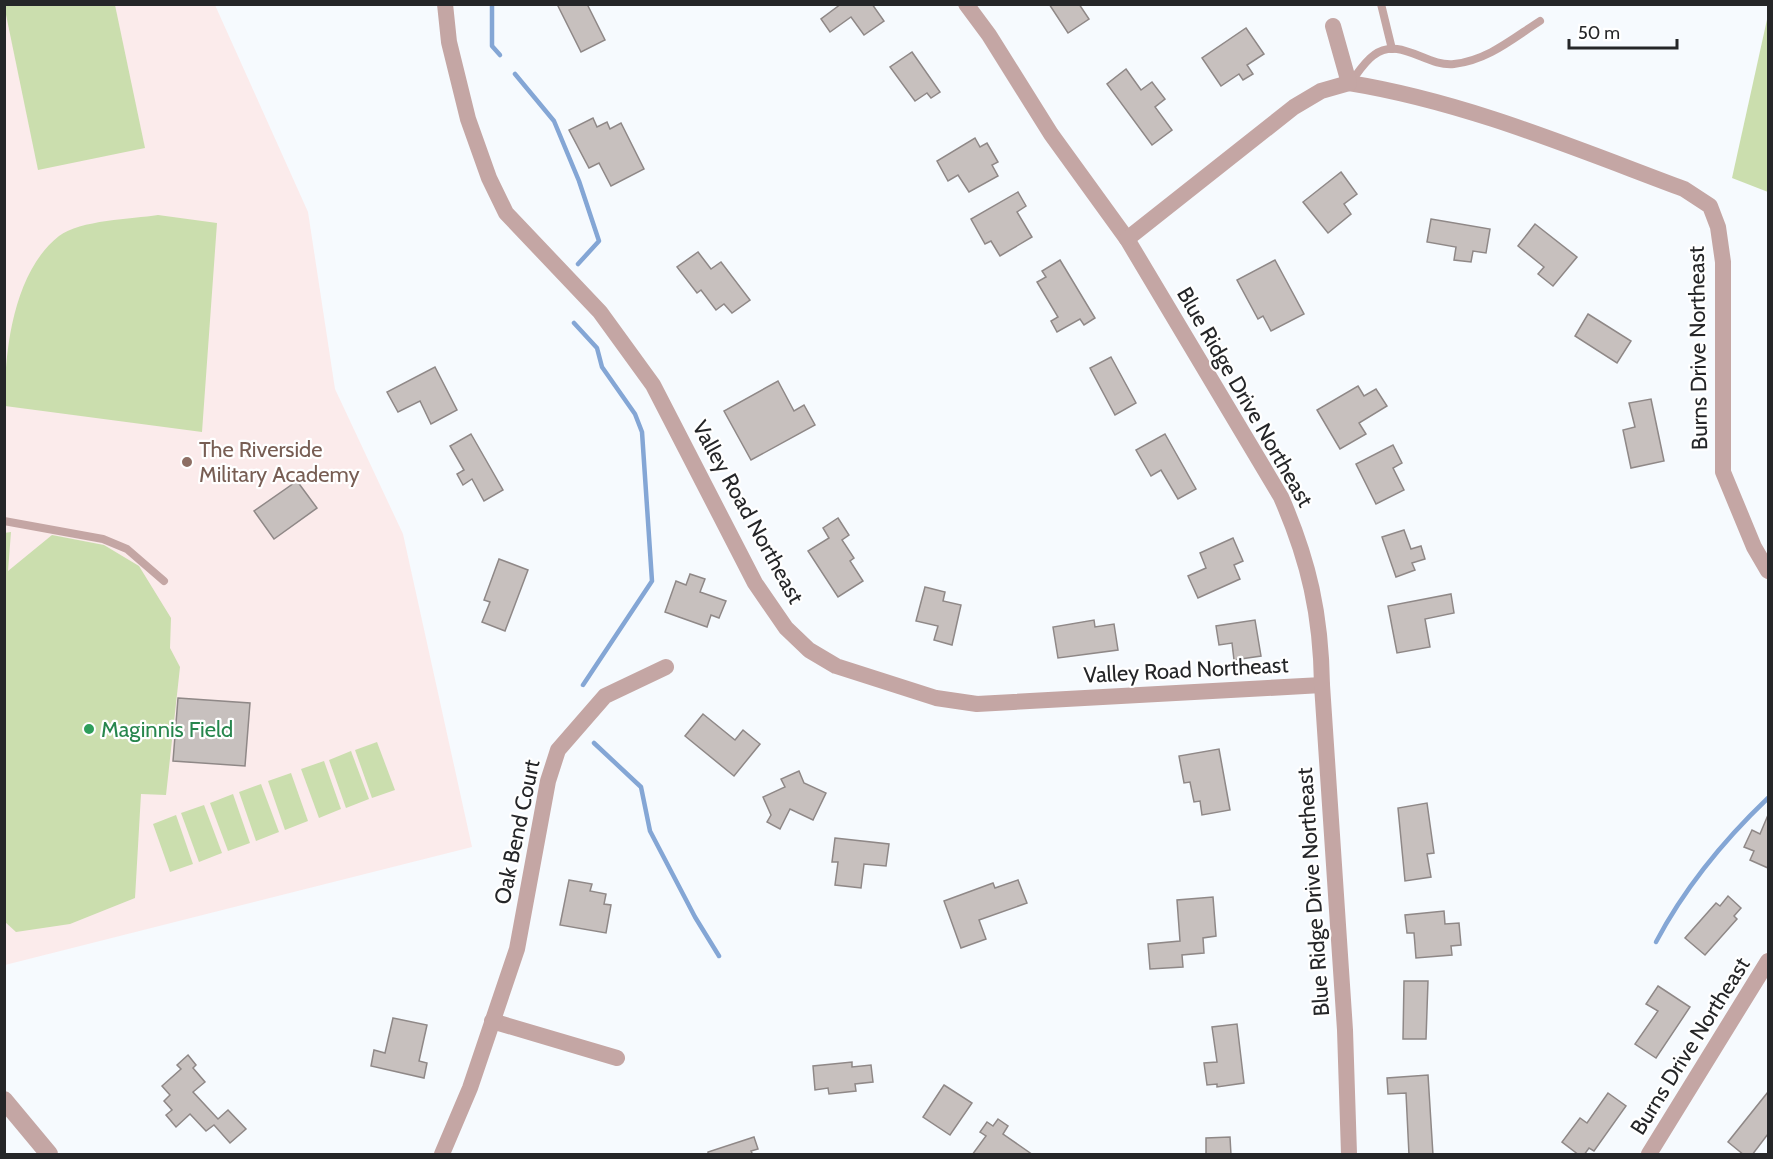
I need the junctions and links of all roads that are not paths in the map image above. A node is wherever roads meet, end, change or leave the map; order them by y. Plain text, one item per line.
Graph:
1 (445, 4) edge
2 (966, 4) edge
3 (1382, 4) edge
4 (1540, 21) dead end
5 (1333, 26) dead end
6 (1392, 49) junction
7 (1349, 83) junction
8 (1127, 239) junction
9 (4, 521) edge
10 (1768, 571) edge
11 (164, 581) dead end
12 (666, 667) dead end
13 (1322, 685) junction
14 (1768, 961) edge
15 (492, 1021) junction
16 (617, 1058) dead end
17 (4, 1100) edge
18 (49, 1155) edge
19 (442, 1155) edge
20 (1349, 1155) edge
21 (1649, 1155) edge

1 - 13 street, Valley Road Northeast
2 - 8 street, Blue Ridge Drive Northeast
3 - 6 lane
4 - 6 lane
5 - 7 street
6 - 7 lane
7 - 8 street
7 - 10 street, Burns Drive Northeast
8 - 13 street, Blue Ridge Drive Northeast
9 - 11 lane
12 - 15 street, Oak Bend Court
13 - 20 street, Blue Ridge Drive Northeast
14 - 21 street, Burns Drive Northeast
15 - 16 street
15 - 19 street, Oak Bend Court
17 - 18 street

